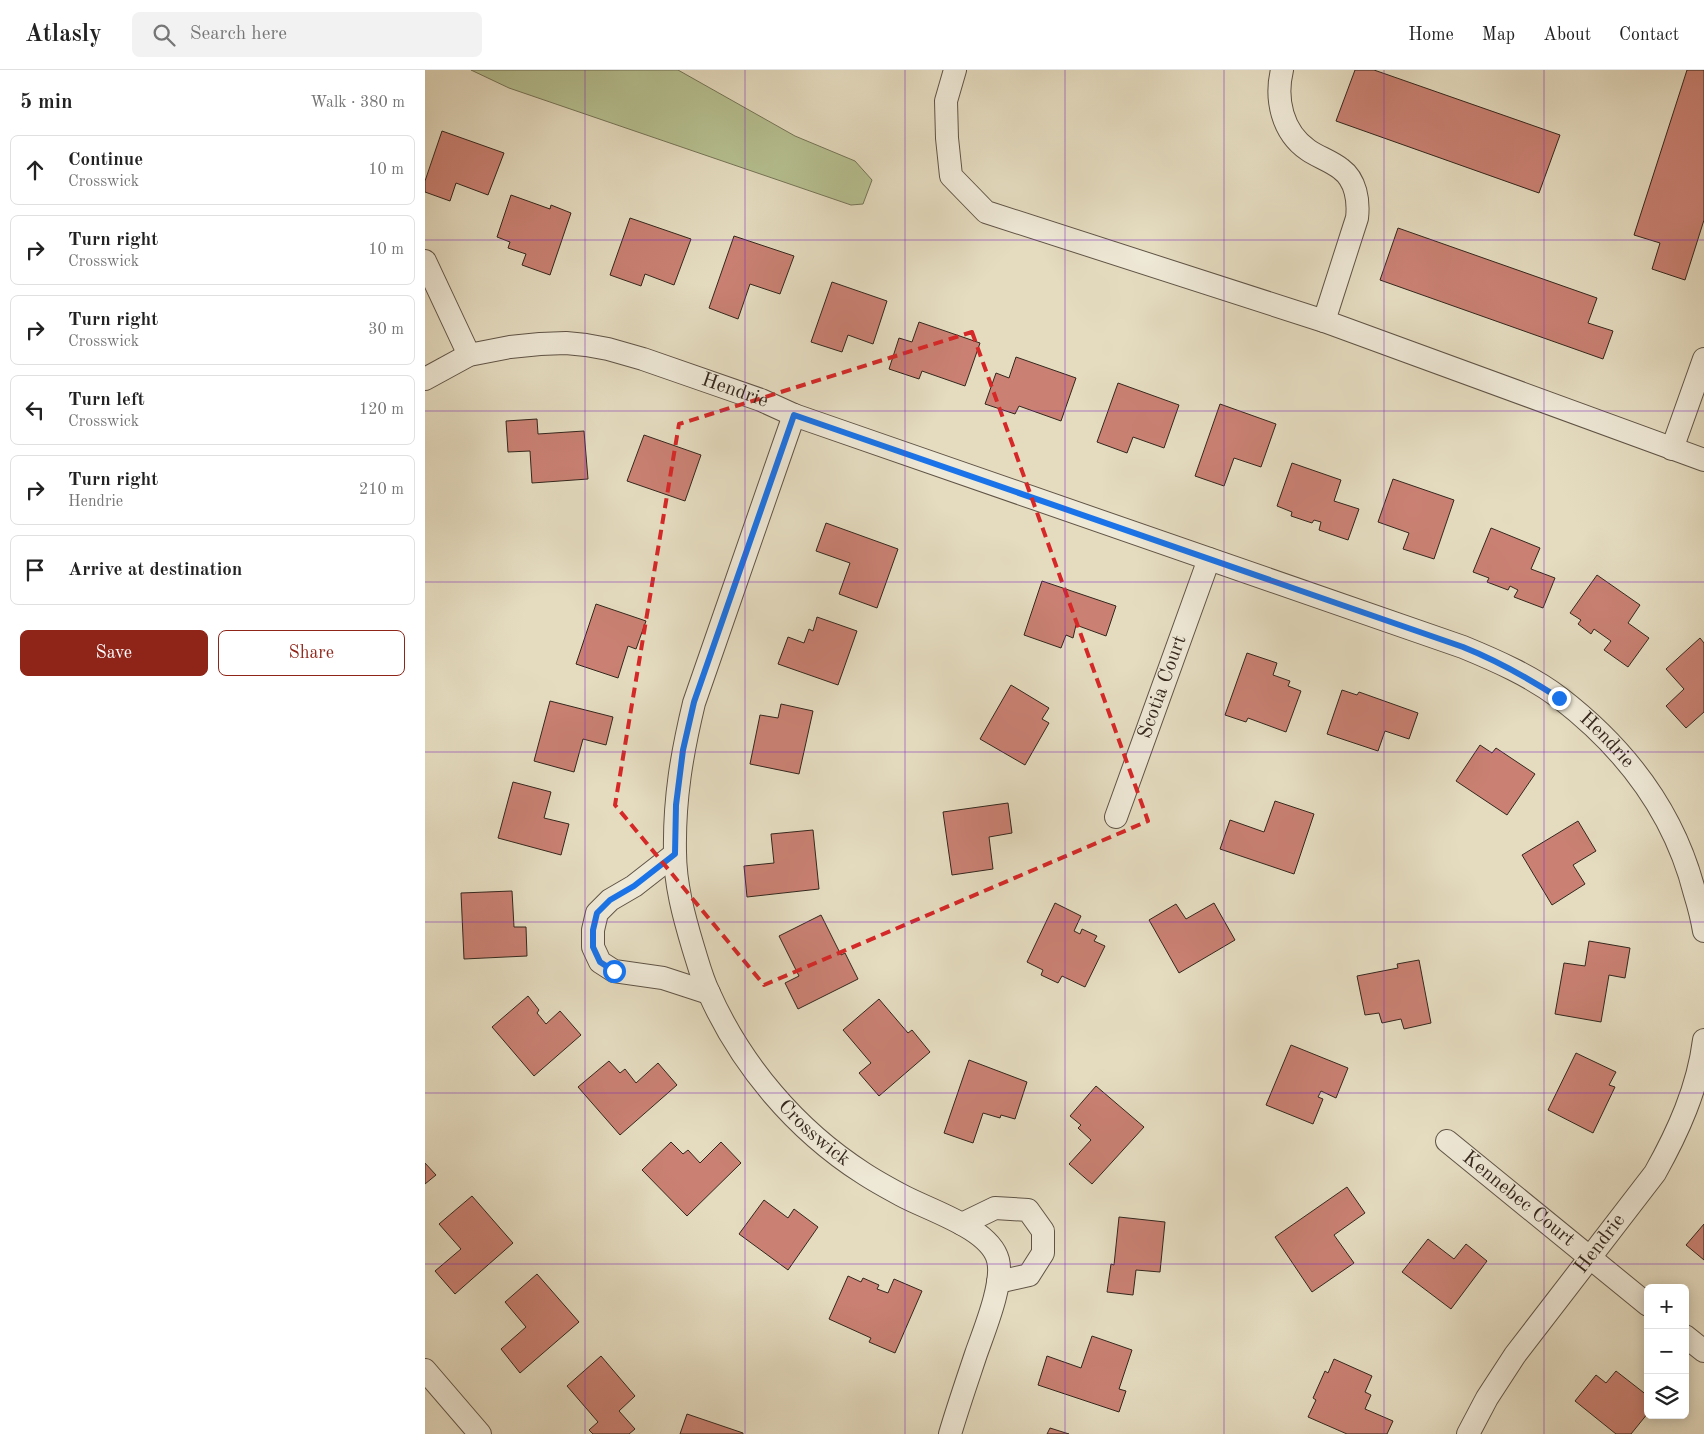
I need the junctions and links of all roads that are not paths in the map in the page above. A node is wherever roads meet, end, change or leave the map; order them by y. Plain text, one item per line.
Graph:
1 (955, 70) edge
2 (1281, 70) edge
3 (425, 262) edge
4 (1325, 321) junction
5 (469, 355) junction
6 (1704, 359) edge
7 (425, 379) edge
8 (794, 415) junction
9 (1672, 450) junction
10 (1704, 460) edge
11 (1209, 559) junction
12 (1116, 817) dead end
13 (675, 854) junction
14 (1704, 931) edge
15 (709, 993) junction
16 (1704, 1040) edge
17 (1447, 1141) dead end
18 (962, 1224) junction
19 (1590, 1258) junction
20 (998, 1282) junction
21 (1644, 1302) edge
22 (1689, 1339) edge
23 (1704, 1352) edge
24 (425, 1370) edge
25 (480, 1434) edge
26 (949, 1434) edge
27 (1468, 1434) edge

1 - 4 street
2 - 4 street
3 - 5 street
4 - 9 street
5 - 7 street, Hendrie
5 - 8 street, Hendrie
6 - 9 street
8 - 11 street, Hendrie
8 - 13 street, Crosswick
9 - 10 street
11 - 12 street, Scotia Court
11 - 14 street, Hendrie
13 - 15 street, Crosswick
13 - 15 street
15 - 18 street, Crosswick
16 - 19 street, Hendrie
17 - 19 street, Kennebec Court
18 - 20 street, Crosswick
18 - 20 street
19 - 21 street, Kennebec Court
19 - 27 street, Hendrie
20 - 26 street, Crosswick
22 - 23 street
24 - 25 street

